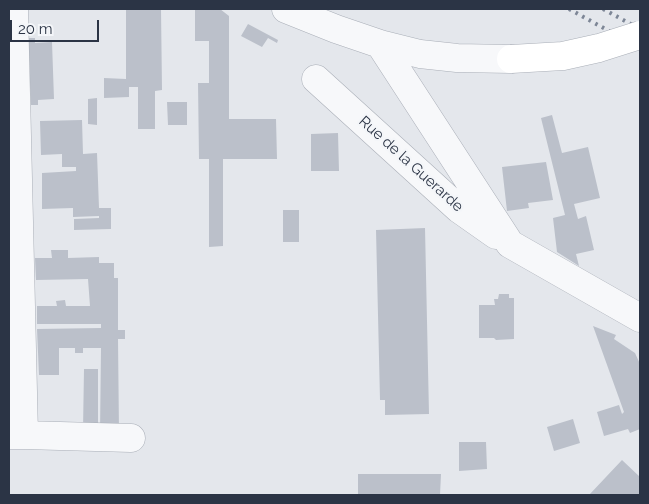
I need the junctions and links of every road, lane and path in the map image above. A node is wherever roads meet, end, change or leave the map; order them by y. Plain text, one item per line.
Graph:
1 (14, 9) edge
2 (286, 9) edge
3 (640, 35) edge
4 (380, 44) junction
5 (511, 59) joint
6 (316, 79) dead end
7 (510, 244) junction
8 (640, 318) edge
9 (16, 435) edge
10 (131, 438) dead end

1 - 9 street
2 - 4 street
3 - 5 main road, bridge
4 - 5 street
4 - 7 street, Rue de la Guerarde
6 - 7 street, Rue de la Guerarde
7 - 8 street, Rue de la Guerarde
9 - 10 street

